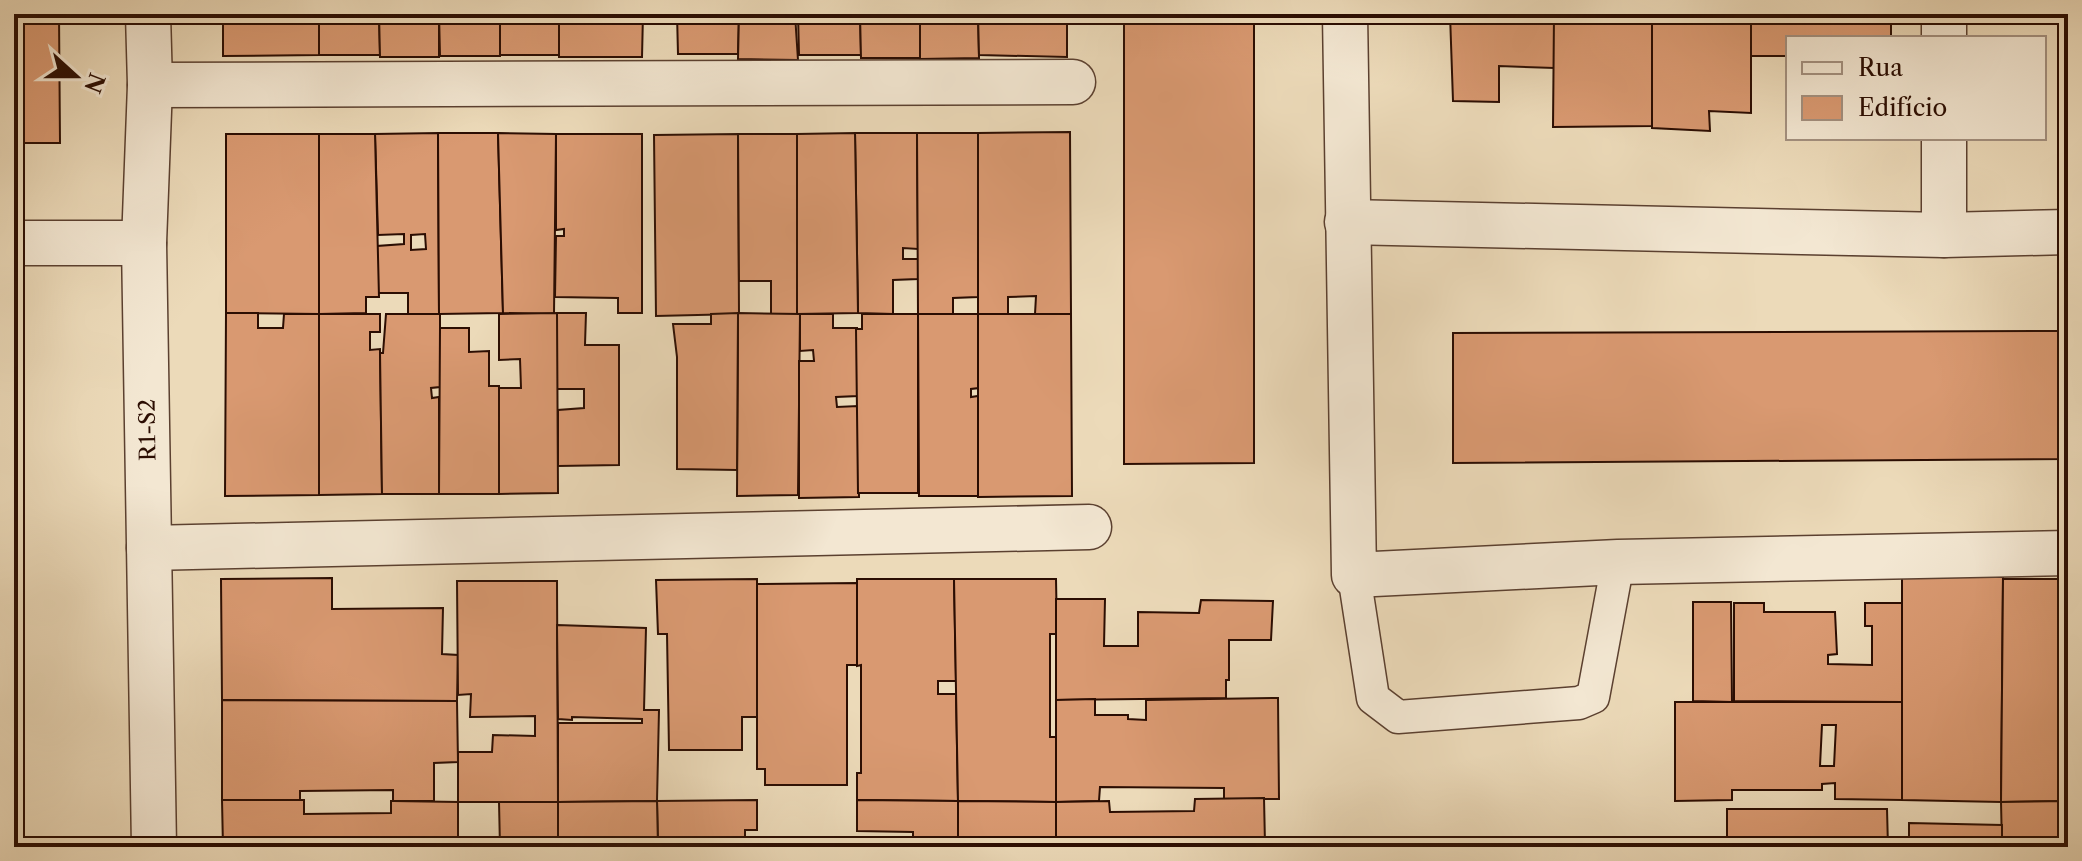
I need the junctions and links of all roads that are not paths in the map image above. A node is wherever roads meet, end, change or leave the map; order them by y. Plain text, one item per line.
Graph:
1 (148, 14) edge
2 (1345, 14) edge
3 (1944, 14) edge
4 (1944, 36) edge
5 (1073, 82) dead end
6 (150, 85) junction
7 (1944, 140) edge
8 (1347, 222) junction
9 (2068, 232) edge
10 (1944, 235) junction
11 (14, 243) edge
12 (144, 243) junction
13 (1089, 527) dead end
14 (149, 548) junction
15 (2068, 553) edge
16 (1618, 562) junction
17 (1354, 575) junction
18 (154, 847) edge

1 - 6 street, R1-S2
2 - 8 street
3 - 4 street
5 - 6 street
6 - 12 street, R1-S2
7 - 10 street
8 - 10 street
8 - 17 street
9 - 10 street
11 - 12 street
12 - 14 street, R1-S2
13 - 14 street
14 - 18 street, R1-S2
15 - 16 street
16 - 17 street
16 - 17 lane

